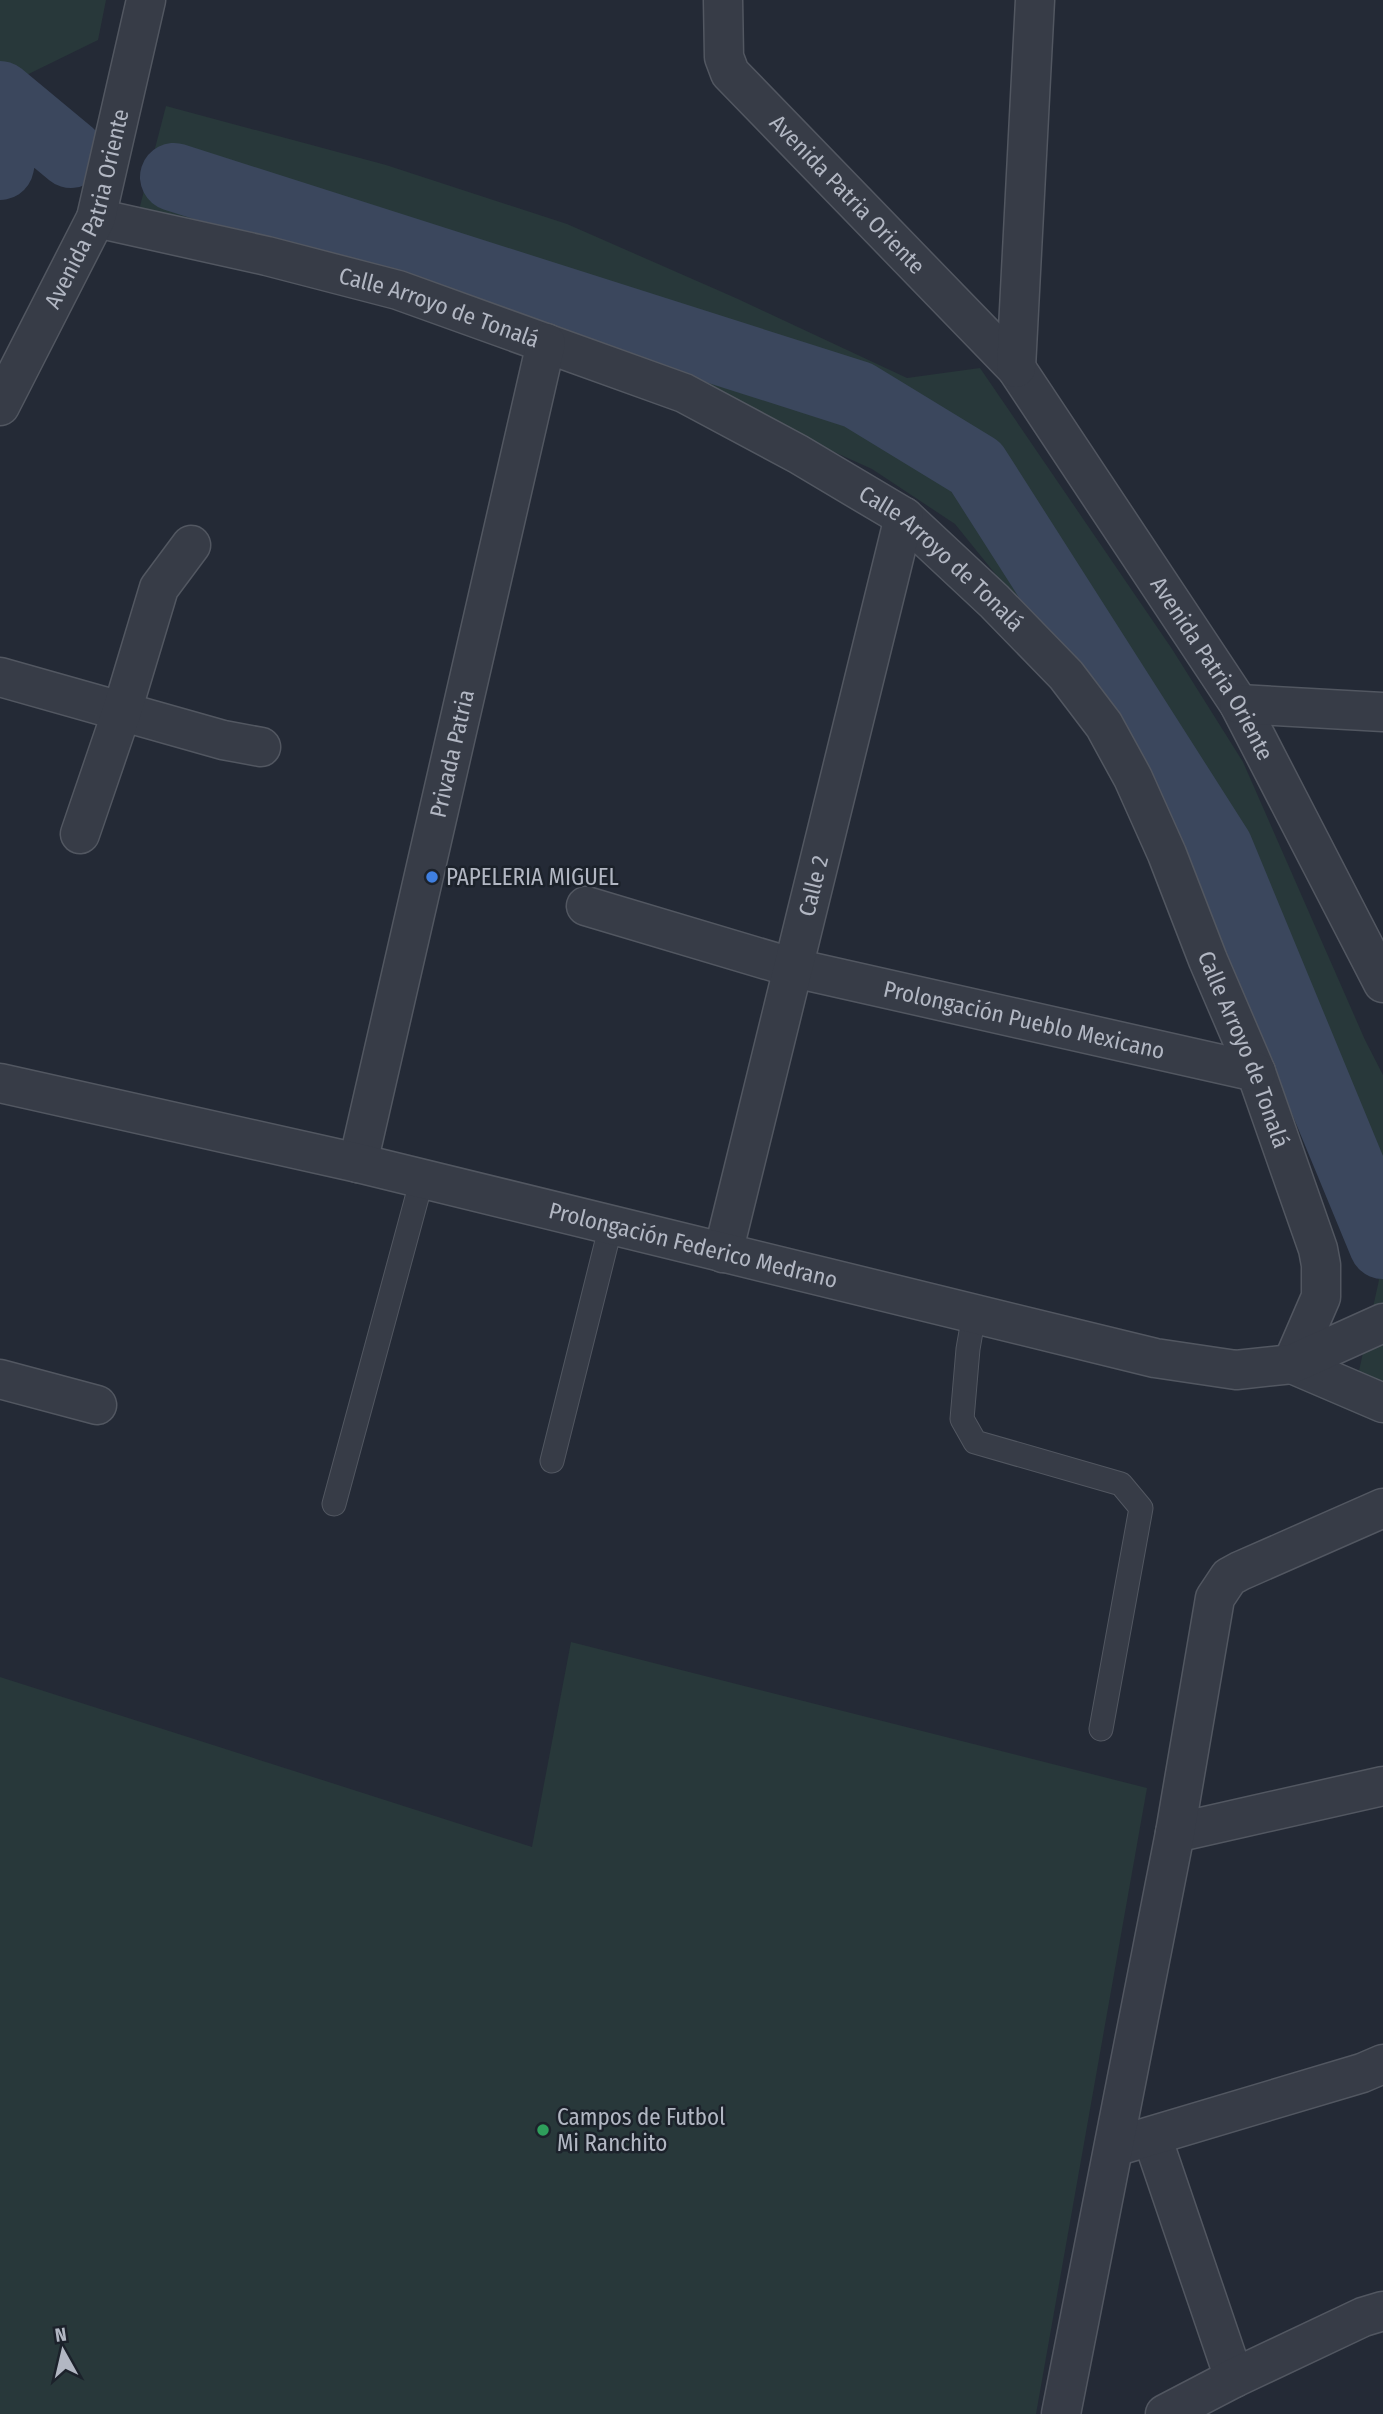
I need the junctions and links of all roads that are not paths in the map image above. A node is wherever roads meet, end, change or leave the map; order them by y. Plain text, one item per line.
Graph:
1 (146, 0) edge
2 (723, 0) edge
3 (1035, 0) edge
4 (96, 218) junction
5 (546, 343) junction
6 (1016, 368) junction
7 (0, 406) edge
8 (904, 517) junction
9 (191, 545) dead end
10 (0, 677) edge
11 (1239, 704) junction
12 (122, 711) junction
13 (1383, 712) edge
14 (261, 747) dead end
15 (80, 834) dead end
16 (586, 906) dead end
17 (794, 968) junction
18 (1383, 983) edge
19 (1256, 1072) junction
20 (0, 1083) edge
21 (358, 1163) junction
22 (422, 1179) junction
23 (611, 1225) junction
24 (723, 1253) junction
25 (974, 1314) junction
26 (1380, 1325) edge
27 (1292, 1364) junction
28 (0, 1379) edge
29 (1383, 1402) edge
30 (97, 1405) dead end
31 (552, 1461) dead end
32 (334, 1504) dead end
33 (1383, 1508) edge
34 (1101, 1729) dead end
35 (1383, 1786) edge
36 (1175, 1833) junction
37 (1383, 2064) edge
38 (1152, 2137) junction
39 (1114, 2147) junction
40 (1383, 2311) edge
41 (1234, 2378) junction
42 (1061, 2414) edge
43 (1164, 2414) edge

1 - 4 street, Avenida Patria Oriente
2 - 6 street, Avenida Patria Oriente
3 - 6 street
4 - 5 street, Calle Arroyo de Tonalá
4 - 7 street, Avenida Patria Oriente
5 - 8 street, Calle Arroyo de Tonalá
5 - 21 street, Privada Patria
6 - 11 street, Avenida Patria Oriente
8 - 17 street, Calle 2
8 - 19 street, Calle Arroyo de Tonalá
9 - 12 street
10 - 12 street
11 - 13 street
11 - 18 street, Avenida Patria Oriente
12 - 14 street
12 - 15 street
16 - 17 street, Prolongación Pueblo Mexicano
17 - 19 street, Prolongación Pueblo Mexicano
17 - 24 street, Calle 2
19 - 27 street, Calle Arroyo de Tonalá
20 - 21 street, Prolongación Federico Medrano
21 - 22 street, Prolongación Federico Medrano
22 - 23 street, Prolongación Federico Medrano
22 - 32 lane
23 - 24 street, Prolongación Federico Medrano
23 - 31 lane
24 - 25 street, Prolongación Federico Medrano
25 - 27 street, Prolongación Federico Medrano
25 - 34 lane
26 - 27 street, Prolongación Federico Medrano
27 - 29 street
28 - 30 street
33 - 36 street
35 - 36 street
36 - 39 street
37 - 38 street
38 - 39 street
38 - 41 street
39 - 42 street
40 - 41 street
41 - 43 street

